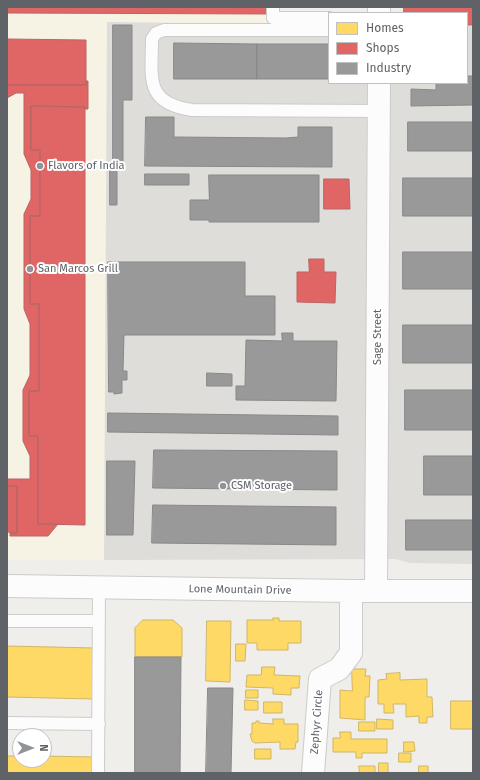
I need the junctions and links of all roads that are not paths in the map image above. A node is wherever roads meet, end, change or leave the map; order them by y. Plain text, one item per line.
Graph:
1 (273, 7) edge
2 (328, 18) edge
3 (328, 30) edge
4 (379, 84) edge
5 (379, 111) junction
6 (7, 586) edge
7 (99, 588) junction
8 (351, 592) junction
9 (376, 592) junction
10 (473, 592) edge
11 (7, 621) edge
12 (98, 621) junction
13 (7, 723) edge
14 (98, 724) junction
15 (98, 773) edge
16 (313, 773) edge

1 - 2 lane
3 - 5 lane
4 - 5 street, Sage Street
5 - 9 street, Sage Street
6 - 7 street, Lone Mountain Drive
7 - 8 street, Lone Mountain Drive
7 - 12 lane
8 - 9 street, Lone Mountain Drive
8 - 16 street, Zephyr Circle
9 - 10 street, Lone Mountain Drive
11 - 12 lane
12 - 14 lane
13 - 14 lane
14 - 15 lane

